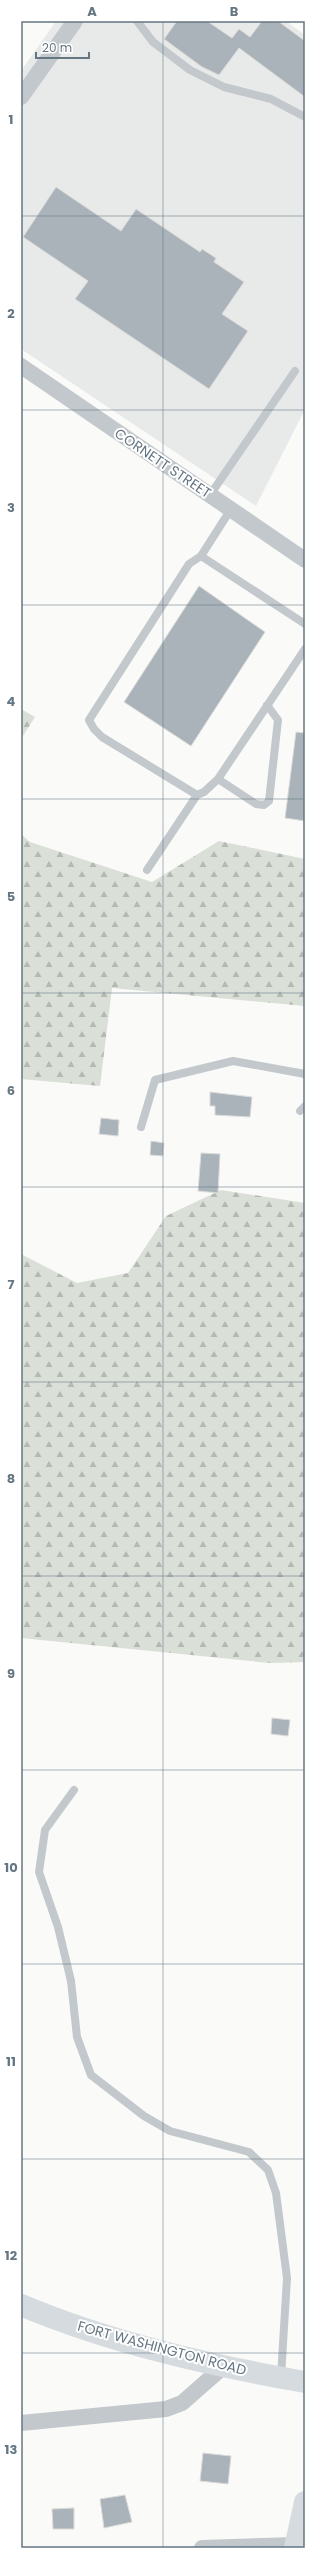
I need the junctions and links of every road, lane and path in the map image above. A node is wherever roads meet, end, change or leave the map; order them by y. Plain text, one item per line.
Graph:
1 (75, 21) edge
2 (136, 21) edge
3 (21, 97) edge
4 (305, 116) edge
5 (21, 366) edge
6 (295, 371) dead end
7 (210, 495) junction
8 (231, 509) junction
9 (201, 556) junction
10 (305, 560) edge
11 (305, 624) edge
12 (305, 649) edge
13 (267, 705) junction
14 (218, 779) junction
15 (197, 795) junction
16 (147, 870) dead end
17 (305, 1074) edge
18 (141, 1127) dead end
19 (74, 1790) dead end
20 (21, 2304) edge
21 (223, 2366) junction
22 (281, 2378) junction
23 (305, 2382) edge
24 (21, 2423) edge
25 (305, 2502) edge
26 (298, 2546) edge
27 (202, 2548) edge

1 - 3 street
2 - 4 lane
5 - 7 street, CORNETT STREET
6 - 7 lane
7 - 8 street, CORNETT STREET
8 - 9 lane
8 - 10 street, CORNETT STREET
9 - 11 lane
9 - 15 lane
12 - 13 lane
13 - 14 lane
13 - 14 lane
14 - 15 lane
15 - 16 lane
17 - 18 lane
19 - 22 lane
20 - 21 main road, FORT WASHINGTON ROAD
21 - 22 main road, FORT WASHINGTON ROAD
21 - 24 street
22 - 23 main road, FORT WASHINGTON ROAD
25 - 26 main road
26 - 27 street

